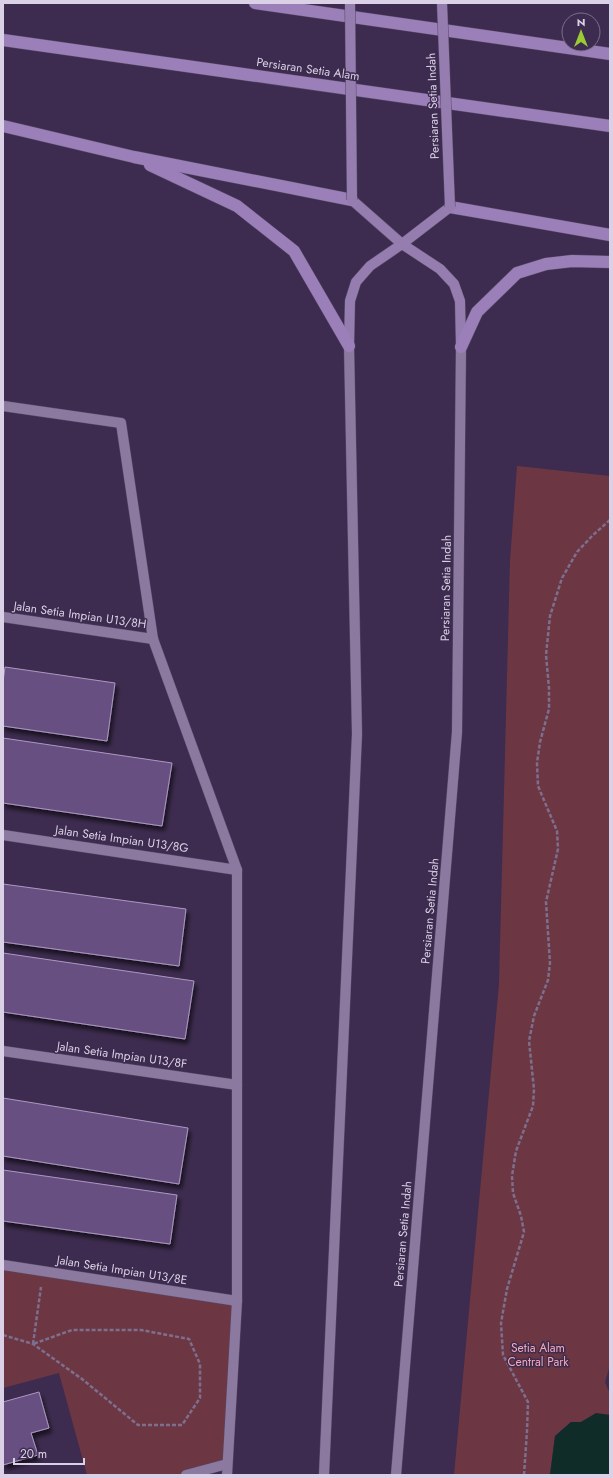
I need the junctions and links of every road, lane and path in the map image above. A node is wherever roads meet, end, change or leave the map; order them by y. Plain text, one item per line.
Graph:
1 (255, 3) edge
2 (350, 3) edge
3 (442, 3) edge
4 (3, 40) edge
5 (610, 54) edge
6 (3, 126) edge
7 (610, 126) edge
8 (134, 157) junction
9 (352, 200) junction
10 (450, 207) junction
11 (610, 235) edge
12 (402, 244) junction
13 (610, 262) edge
14 (349, 346) junction
15 (461, 347) junction
16 (3, 406) edge
17 (610, 520) edge
18 (3, 617) edge
19 (153, 639) junction
20 (3, 835) edge
21 (238, 870) junction
22 (3, 1051) edge
23 (238, 1084) junction
24 (3, 1265) edge
25 (44, 1271) junction
26 (237, 1301) junction
27 (3, 1335) edge
28 (33, 1344) junction
29 (227, 1464) junction
30 (186, 1475) edge
31 (227, 1475) edge
32 (324, 1475) edge
33 (396, 1475) edge
34 (524, 1475) edge

1 - 5 highway
2 - 9 main road, bridge
3 - 10 main road, Persiaran Setia Indah, bridge
4 - 7 highway, Persiaran Setia Alam
6 - 8 highway
8 - 9 highway
8 - 14 highway
9 - 12 main road
10 - 11 highway
10 - 12 main road
12 - 14 main road
12 - 15 main road
13 - 15 highway
14 - 32 street
15 - 33 street, Persiaran Setia Indah
16 - 19 street
17 - 34 path
18 - 19 street, Jalan Setia Impian U13/8H
19 - 21 street
20 - 21 street, Jalan Setia Impian U13/8G
21 - 23 street
22 - 23 street, Jalan Setia Impian U13/8F
23 - 26 street
24 - 25 street, Jalan Setia Impian U13/8E
25 - 26 street, Jalan Setia Impian U13/8E
25 - 28 path
26 - 29 street
27 - 28 path
28 - 28 path
29 - 30 street
29 - 31 street

